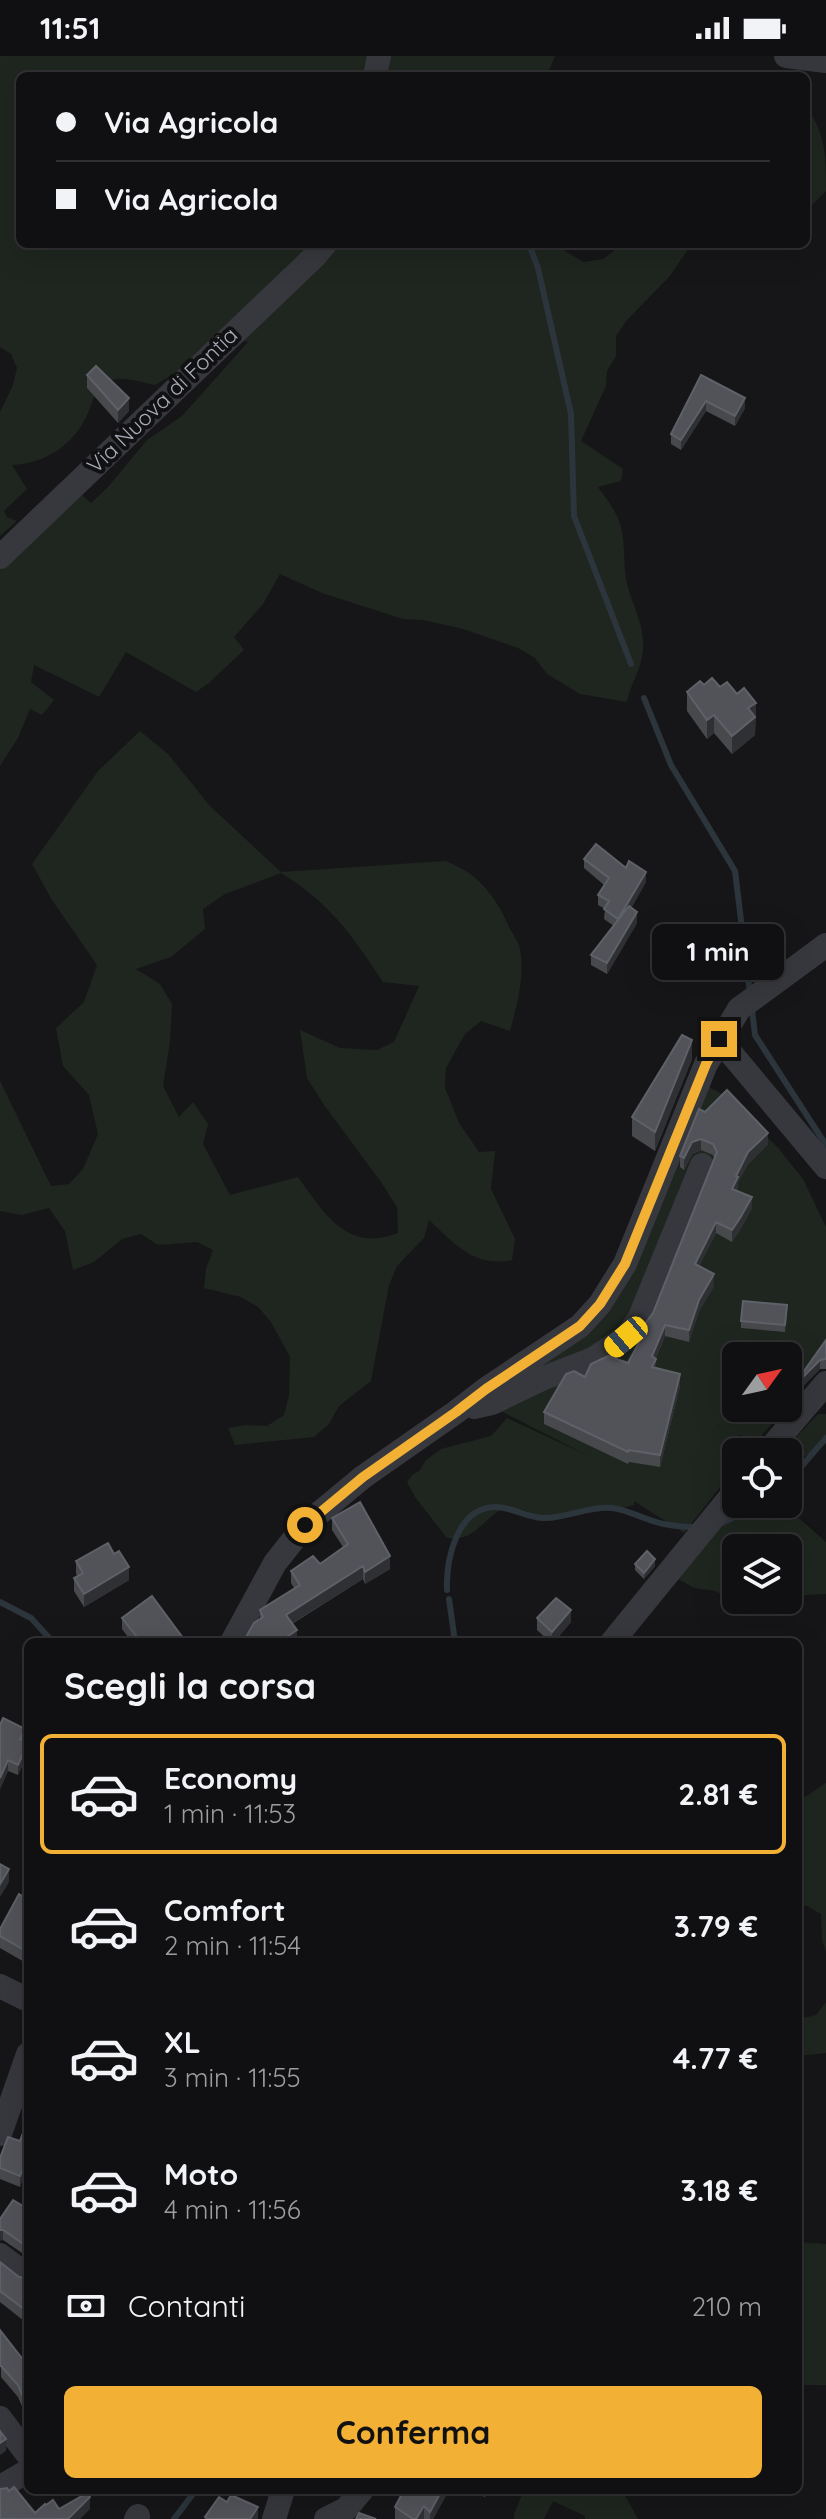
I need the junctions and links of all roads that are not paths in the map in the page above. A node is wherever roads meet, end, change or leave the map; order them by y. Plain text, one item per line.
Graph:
1 (786, 56) edge
2 (826, 61) edge
3 (322, 248) edge
4 (0, 557) edge
5 (826, 945) edge
6 (719, 1039) junction
7 (702, 1165) dead end
8 (826, 1167) edge
9 (826, 1383) edge
10 (456, 1412) junction
11 (779, 1438) edge
12 (722, 1507) edge
13 (234, 1638) edge
14 (615, 1638) edge
15 (0, 1986) edge
16 (24, 1998) edge
17 (24, 2065) edge
18 (0, 2134) edge
19 (0, 2255) edge
20 (24, 2273) edge
21 (0, 2418) edge
22 (24, 2450) edge
23 (24, 2473) edge
24 (0, 2487) edge
25 (282, 2494) edge
26 (359, 2494) edge
27 (274, 2519) edge
28 (326, 2519) edge

1 - 2 street
3 - 4 street, Via Nuova di Fontia
5 - 6 street
6 - 8 street
6 - 10 street
7 - 10 street
9 - 11 street
10 - 13 street
12 - 14 street
15 - 16 street
17 - 18 street
19 - 20 street
21 - 22 street
23 - 24 street
25 - 27 street
26 - 28 street

